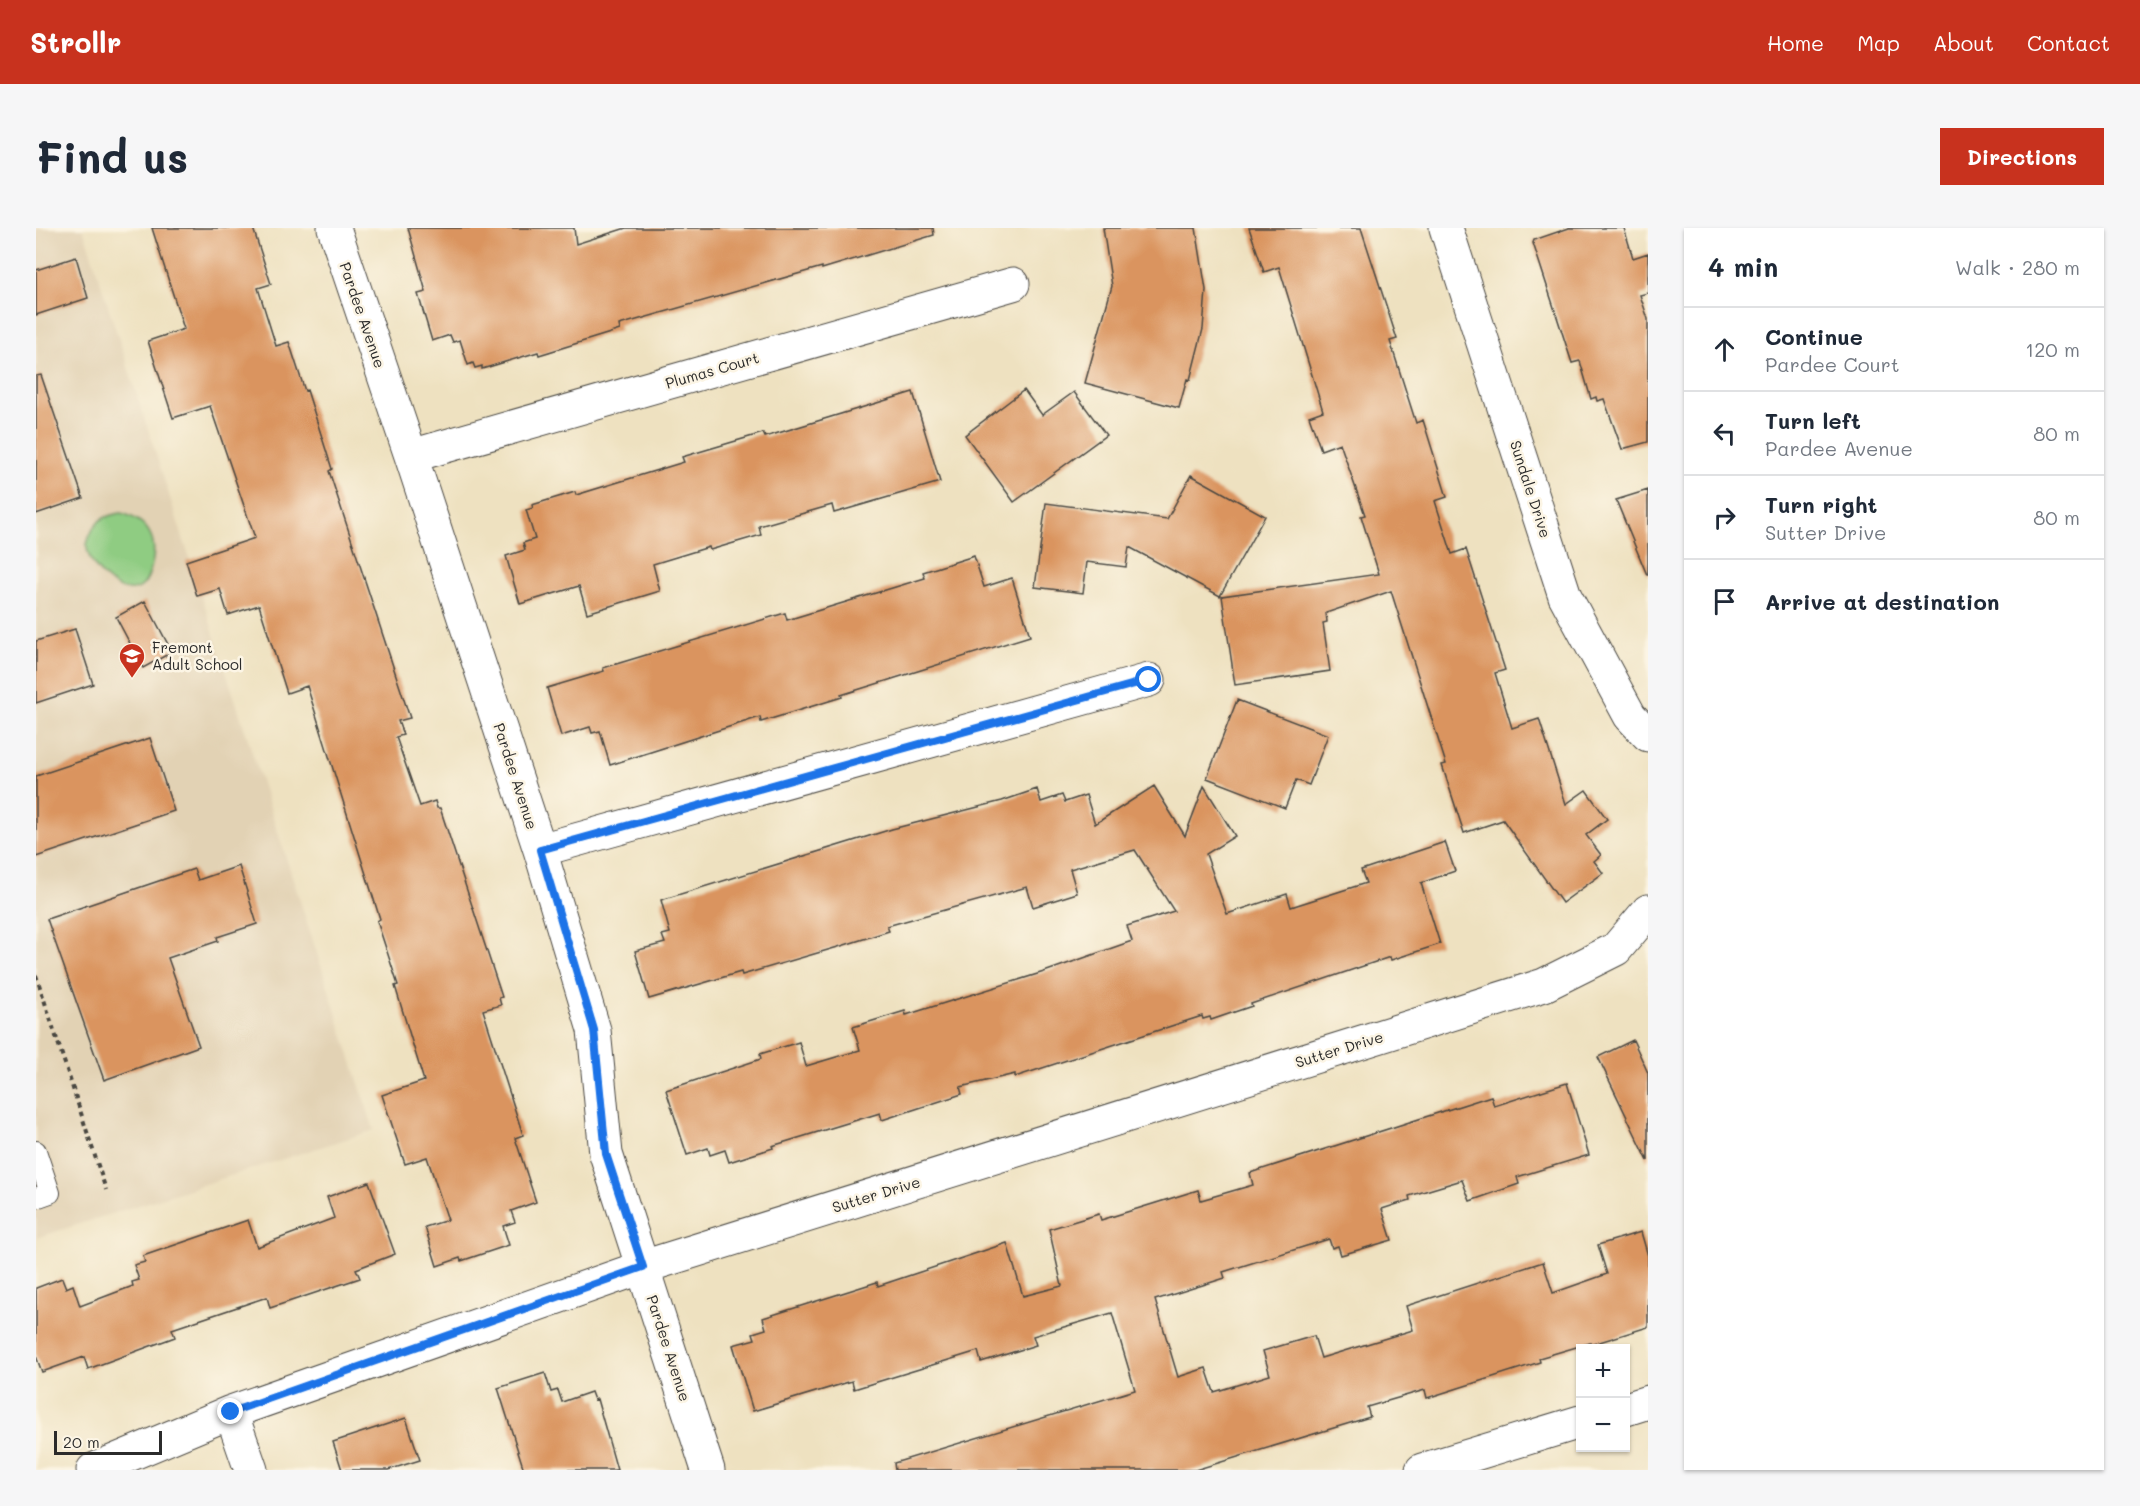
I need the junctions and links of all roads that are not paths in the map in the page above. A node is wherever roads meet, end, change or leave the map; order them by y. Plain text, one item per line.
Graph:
1 (334, 228) edge
2 (1446, 228) edge
3 (1012, 284) dead end
4 (411, 456) junction
5 (1149, 680) dead end
6 (1648, 735) edge
7 (540, 850) junction
8 (1648, 912) edge
9 (36, 1151) edge
10 (36, 1198) edge
11 (643, 1267) junction
12 (1648, 1402) edge
13 (1630, 1408) edge
14 (231, 1412) junction
15 (1576, 1424) edge
16 (93, 1470) edge
17 (251, 1470) edge
18 (708, 1470) edge
19 (1422, 1470) edge

1 - 4 street, Pardee Avenue
2 - 6 street, Sundale Drive
3 - 4 street, Plumas Court
4 - 7 street, Pardee Avenue
5 - 7 street
7 - 11 street, Pardee Avenue
8 - 11 street, Sutter Drive
9 - 10 lane
11 - 14 street, Sutter Drive
11 - 18 street, Pardee Avenue
12 - 13 street
14 - 16 street, Sutter Drive
14 - 17 street
15 - 19 street

